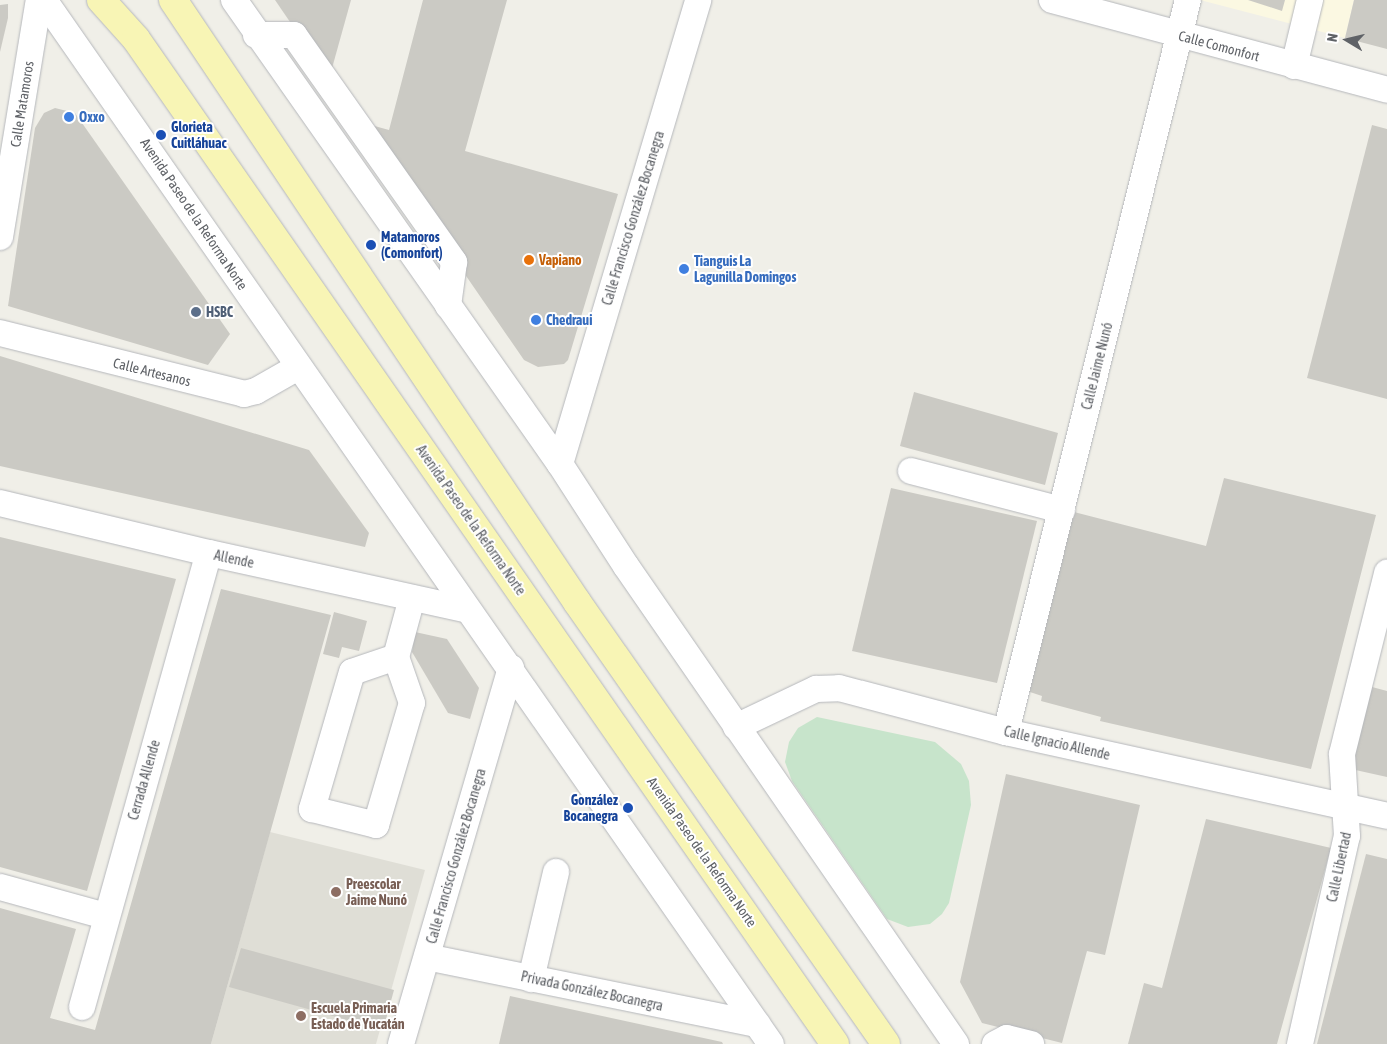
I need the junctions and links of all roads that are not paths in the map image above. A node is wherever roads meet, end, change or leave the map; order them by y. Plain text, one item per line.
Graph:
1 (39, 0) edge
2 (44, 0) edge
3 (101, 0) edge
4 (173, 0) edge
5 (234, 0) edge
6 (698, 0) edge
7 (1052, 0) edge
8 (1188, 0) edge
9 (1310, 0) edge
10 (1177, 35) junction
11 (1294, 66) junction
12 (1387, 90) edge
13 (0, 237) edge
14 (0, 333) edge
15 (298, 366) junction
16 (560, 464) junction
17 (911, 471) dead end
18 (0, 503) edge
19 (1062, 510) junction
20 (208, 553) junction
21 (1387, 573) edge
22 (412, 598) junction
23 (468, 610) junction
24 (396, 657) junction
25 (511, 668) junction
26 (736, 727) junction
27 (1006, 732) junction
28 (1347, 807) junction
29 (1387, 816) edge
30 (556, 872) dead end
31 (0, 887) edge
32 (105, 916) junction
33 (426, 957) junction
34 (531, 979) junction
35 (82, 1007) dead end
36 (764, 1034) edge
37 (401, 1044) edge
38 (835, 1044) edge
39 (886, 1044) edge
40 (956, 1044) edge
41 (994, 1044) edge
42 (1031, 1044) edge
43 (1300, 1044) edge

1 - 13 street, Calle Matamoros
2 - 15 street, Avenida Paseo de la Reforma Norte
3 - 38 main road, Avenida Paseo de la Reforma Norte
4 - 39 main road
5 - 16 street
6 - 16 street, Calle Francisco González Bocanegra
7 - 10 street, Calle Comonfort
8 - 10 street, Calle Jaime Nunó
9 - 11 street
10 - 11 street, Calle Comonfort
10 - 19 street, Calle Jaime Nunó
11 - 12 street, Calle Comonfort
14 - 15 street, Calle Artesanos
15 - 23 street, Avenida Paseo de la Reforma Norte
16 - 26 street
17 - 19 street
18 - 20 street, Allende
19 - 27 street, Calle Jaime Nunó
20 - 22 street, Allende
20 - 32 street, Cerrada Allende
21 - 28 street, Calle Libertad
22 - 23 street, Allende
22 - 24 street
23 - 25 street, Avenida Paseo de la Reforma Norte
24 - 24 street
25 - 33 street, Calle Francisco González Bocanegra
25 - 36 street, Avenida Paseo de la Reforma Norte
26 - 27 street, Calle Ignacio Allende
26 - 40 street
27 - 28 street, Calle Ignacio Allende
28 - 29 street, Calle Ignacio Allende
28 - 43 street, Calle Libertad
30 - 34 street
31 - 32 street
32 - 35 street, Cerrada Allende
33 - 34 street, Privada González Bocanegra
33 - 37 street, Calle Francisco González Bocanegra
34 - 36 street, Privada González Bocanegra
41 - 42 street

